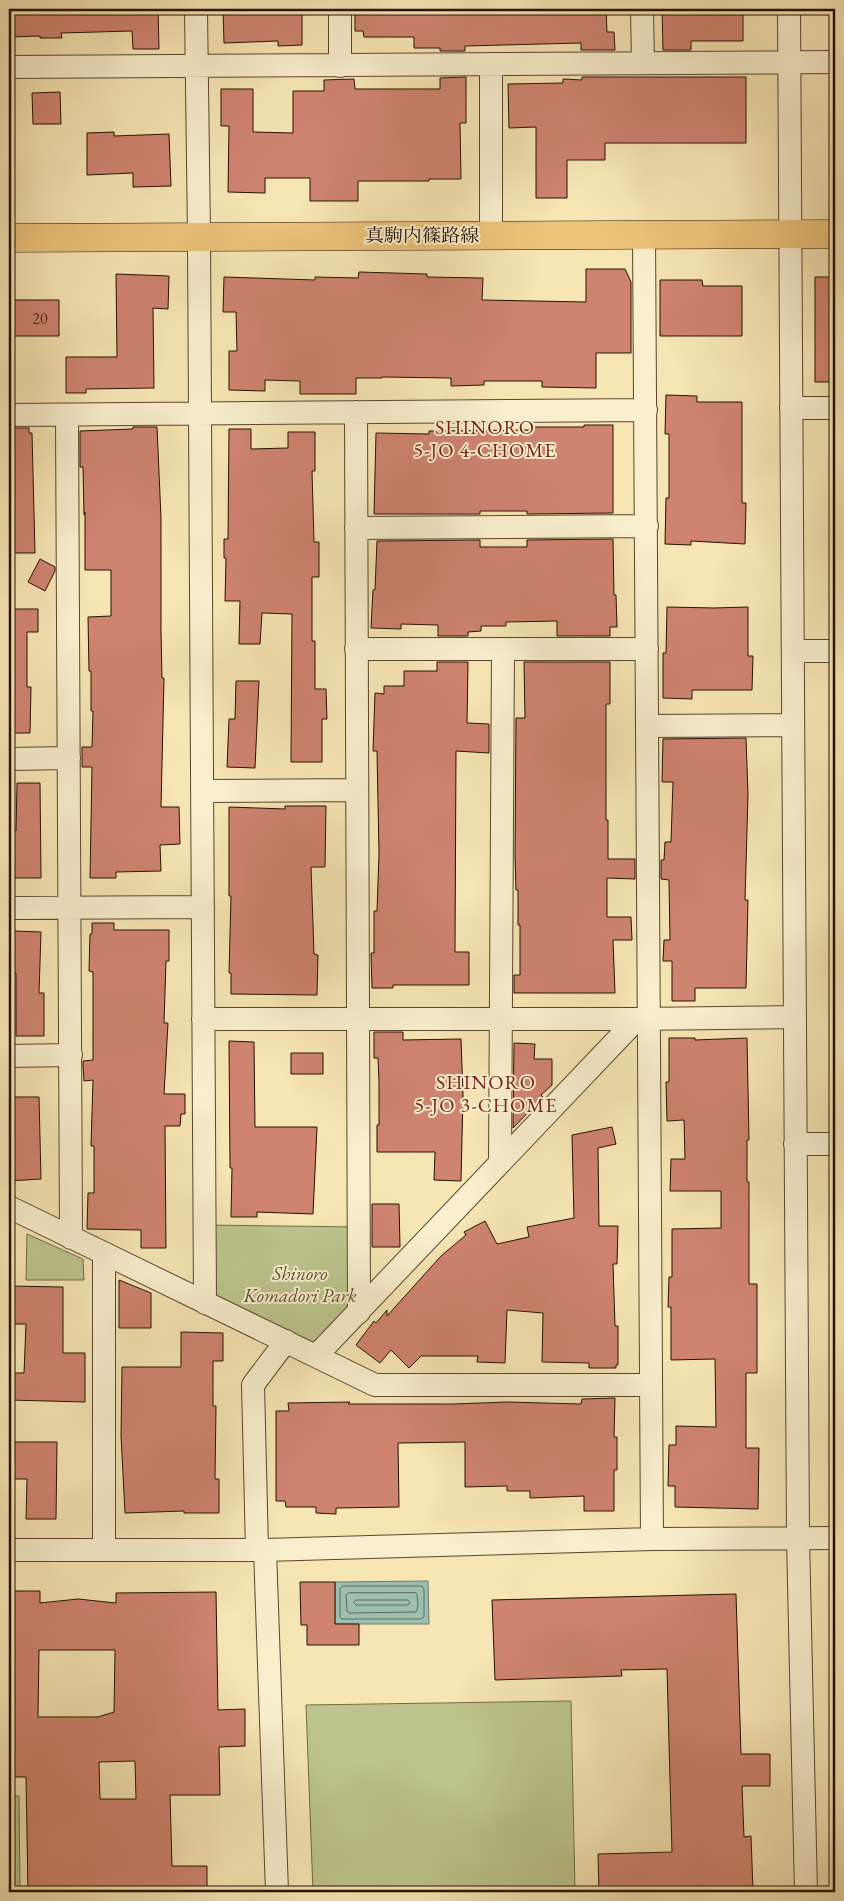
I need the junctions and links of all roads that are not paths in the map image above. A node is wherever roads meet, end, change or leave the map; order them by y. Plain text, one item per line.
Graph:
1 (196, 9) edge
2 (340, 9) edge
3 (642, 9) edge
4 (789, 9) edge
5 (789, 62) junction
6 (835, 62) edge
7 (642, 63) junction
8 (491, 64) junction
9 (340, 66) junction
10 (9, 67) edge
11 (196, 67) junction
12 (644, 234) junction
13 (790, 234) junction
14 (835, 234) edge
15 (491, 235) junction
16 (199, 237) junction
17 (9, 238) edge
18 (791, 408) junction
19 (835, 408) edge
20 (646, 410) junction
21 (356, 412) junction
22 (199, 414) junction
23 (9, 415) edge
24 (67, 415) junction
25 (647, 526) junction
26 (356, 528) junction
27 (356, 649) junction
28 (647, 649) junction
29 (503, 650) junction
30 (792, 651) junction
31 (835, 651) edge
32 (793, 725) junction
33 (648, 726) junction
34 (69, 758) junction
35 (9, 759) edge
36 (357, 790) junction
37 (202, 791) junction
38 (70, 907) junction
39 (202, 907) junction
40 (9, 908) edge
41 (795, 1017) junction
42 (500, 1018) junction
43 (203, 1019) junction
44 (358, 1019) junction
45 (643, 1019) junction
46 (70, 1055) junction
47 (9, 1056) edge
48 (796, 1144) junction
49 (835, 1144) edge
50 (500, 1163) junction
51 (9, 1208) edge
52 (71, 1238) junction
53 (104, 1253) junction
54 (205, 1302) junction
55 (359, 1312) junction
56 (286, 1342) junction
57 (316, 1356) junction
58 (651, 1385) junction
59 (798, 1538) junction
60 (835, 1538) edge
61 (652, 1540) junction
62 (9, 1550) edge
63 (104, 1550) junction
64 (261, 1550) junction
65 (277, 1892) edge
66 (806, 1892) edge

1 - 11 street
2 - 9 street
3 - 7 street
4 - 5 street
5 - 6 street
5 - 7 street
5 - 13 street
7 - 8 street
8 - 9 street
8 - 15 street
9 - 11 street
10 - 11 street
11 - 16 street
12 - 13 main road, 真駒内篠路線
12 - 15 main road, 真駒内篠路線
12 - 20 street
13 - 14 main road, 真駒内篠路線
13 - 18 street
15 - 16 main road, 真駒内篠路線
16 - 17 main road, 真駒内篠路線
16 - 22 street
18 - 19 street
18 - 30 street
20 - 21 street
20 - 25 street
21 - 22 street
21 - 26 street
22 - 24 street
22 - 37 street
23 - 24 street
24 - 34 street
25 - 26 street
25 - 28 street
26 - 27 street
27 - 29 street
27 - 36 street
28 - 29 street
28 - 33 street
29 - 42 street
30 - 31 street
30 - 32 street
32 - 33 street
32 - 41 street
33 - 45 street
34 - 35 street
34 - 38 street
36 - 37 street
36 - 44 street
37 - 39 street
38 - 39 street
38 - 40 street
38 - 46 street
39 - 43 street
41 - 45 street
41 - 48 street
42 - 44 street
42 - 45 street
42 - 50 street
43 - 44 street
43 - 54 street
44 - 55 street
45 - 50 street
45 - 58 street
46 - 47 street
46 - 52 street
48 - 49 street
48 - 59 street
50 - 55 street
51 - 52 street
52 - 53 street
53 - 54 street
53 - 63 street
54 - 56 street
55 - 57 street
56 - 57 street
56 - 64 street
57 - 58 street
58 - 61 street
59 - 60 street
59 - 61 street
59 - 66 street
61 - 64 street
62 - 63 street
63 - 64 street
64 - 65 street

